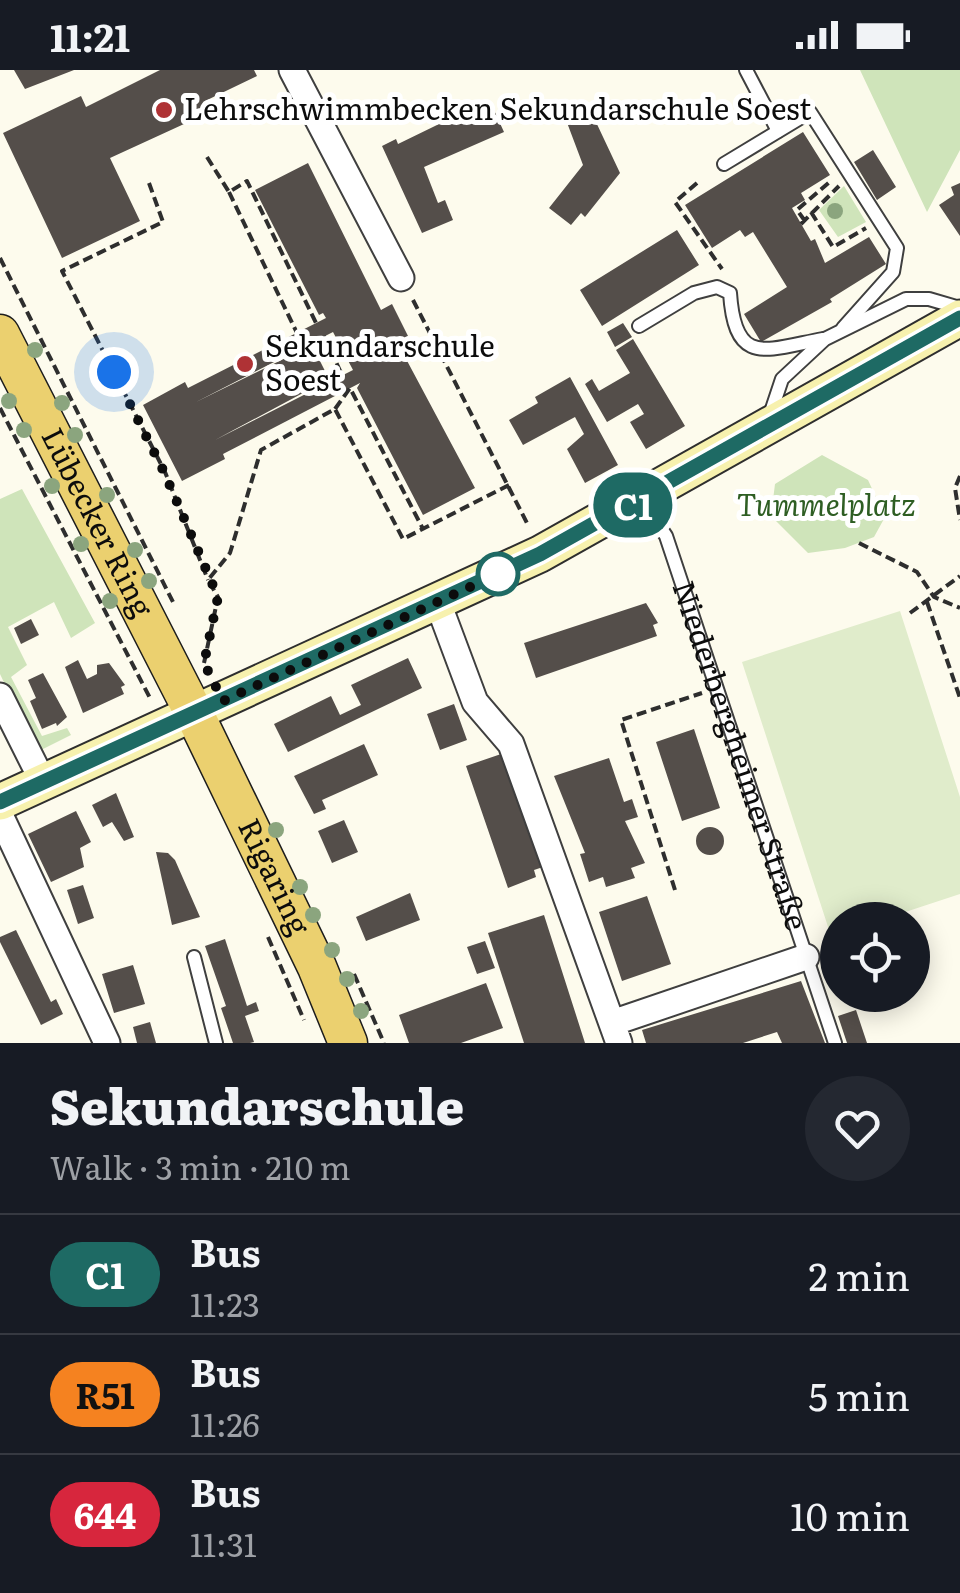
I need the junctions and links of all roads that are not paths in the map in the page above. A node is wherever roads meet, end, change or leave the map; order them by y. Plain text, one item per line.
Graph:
1 (746, 70) edge
2 (301, 73) edge
3 (778, 131) junction
4 (724, 164) dead end
5 (401, 278) road end
6 (960, 308) edge
7 (960, 318) edge
8 (640, 326) dead end
9 (844, 328) junction
10 (0, 334) edge
11 (825, 339) junction
12 (766, 430) junction
13 (642, 500) junction
14 (438, 603) junction
15 (0, 696) edge
16 (194, 714) junction
17 (43, 782) junction
18 (0, 802) edge
19 (0, 814) edge
20 (806, 957) junction
21 (194, 958) dead end
22 (615, 1033) edge
23 (107, 1043) edge
24 (216, 1043) edge
25 (348, 1043) edge
26 (835, 1043) edge

1 - 3 lane
2 - 5 street
3 - 4 lane
3 - 9 lane
6 - 9 lane
7 - 12 street
8 - 11 lane
9 - 11 lane
10 - 16 main road, Lübecker Ring
11 - 12 lane
12 - 13 street
13 - 14 street
13 - 20 lane, Niederbergheimer Straße
14 - 16 street
14 - 22 street
15 - 17 street
16 - 17 street
16 - 25 main road, Rigaring
17 - 18 street
19 - 23 street
20 - 22 street
20 - 26 lane, Niederbergheimer Straße
21 - 24 lane

